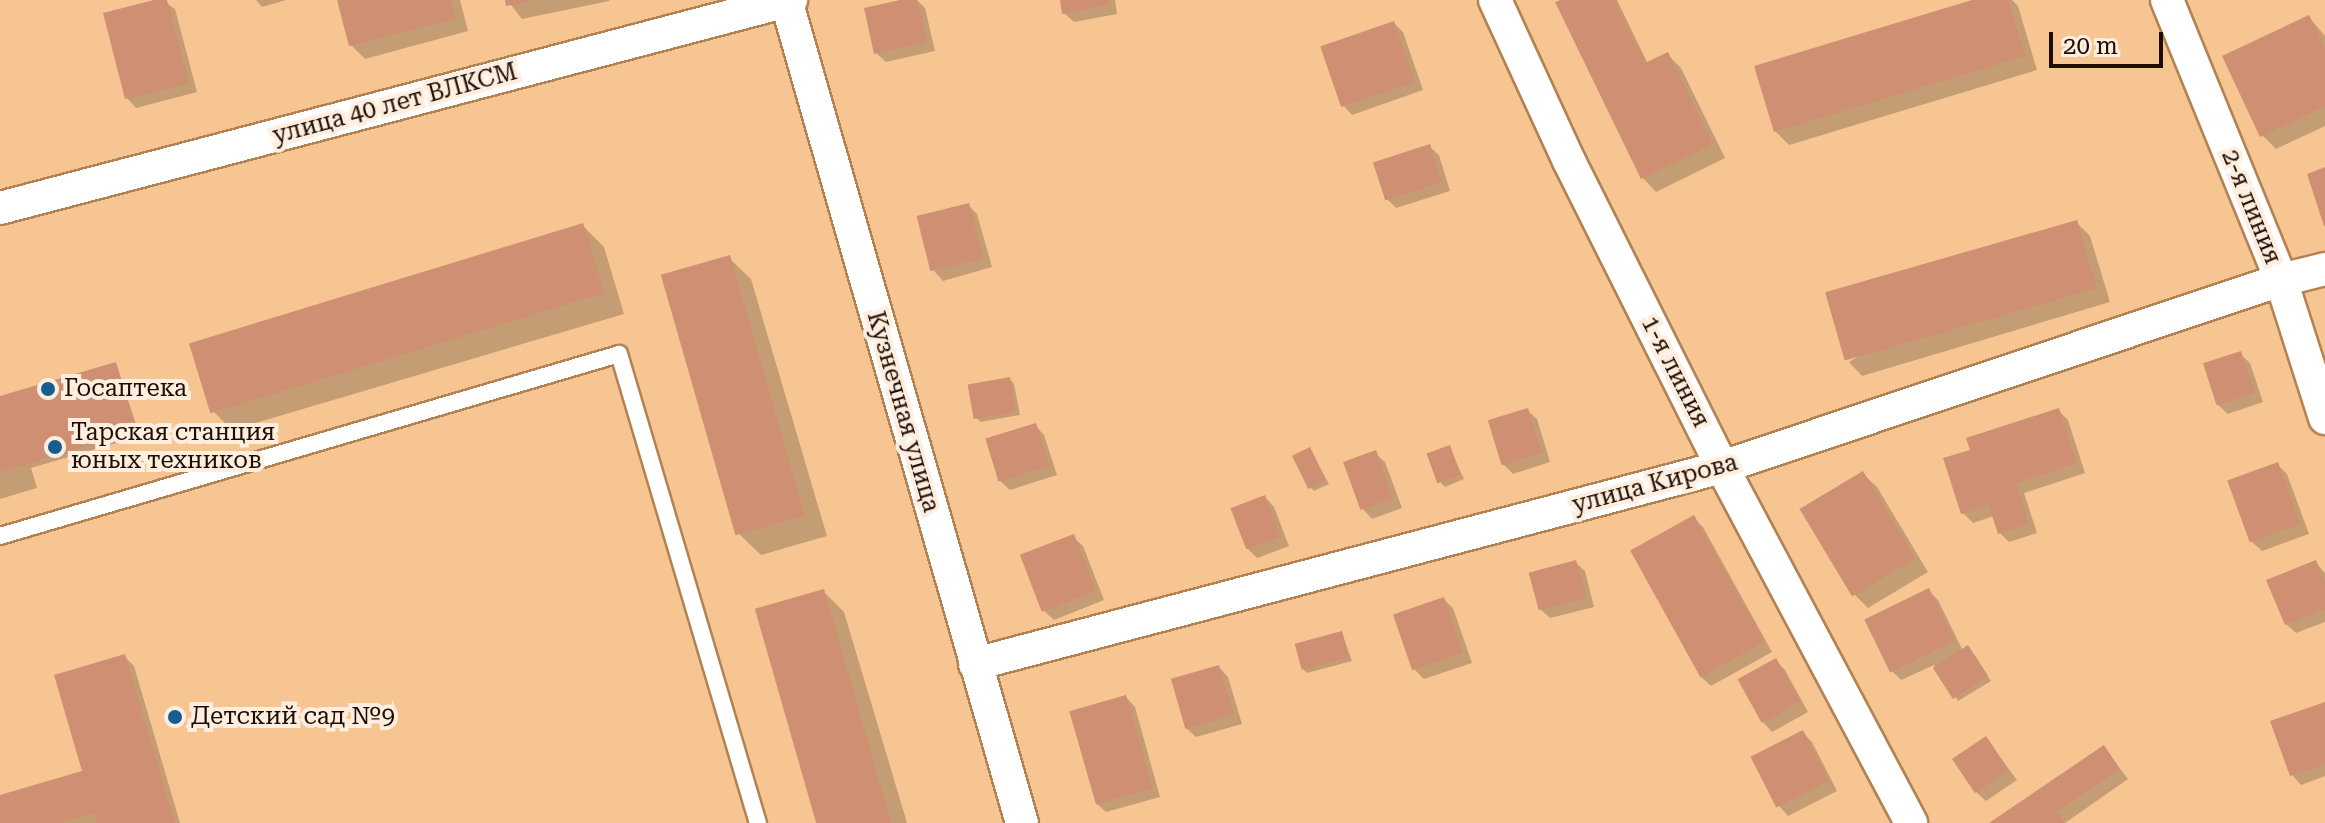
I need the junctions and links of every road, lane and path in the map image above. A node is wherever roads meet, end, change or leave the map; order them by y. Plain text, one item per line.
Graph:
1 (788, 0) edge
2 (1495, 0) edge
3 (2167, 0) edge
4 (1, 205) edge
5 (2325, 269) edge
6 (2281, 280) junction
7 (2325, 418) edge
8 (1722, 467) junction
9 (0, 536) edge
10 (975, 664) junction
11 (758, 823) edge
12 (1022, 823) edge
13 (1911, 823) edge

1 - 4 street, улица 40 лет ВЛКСМ
1 - 10 street, Кузнечная улица
2 - 8 street, 1-я линия
3 - 6 street, 2-я линия
5 - 6 street, улица Кирова
6 - 7 street, 2-я линия
6 - 8 street, улица Кирова
8 - 10 street, улица Кирова
8 - 13 street, 1-я линия
9 - 11 lane
10 - 12 street, Кузнечная улица

